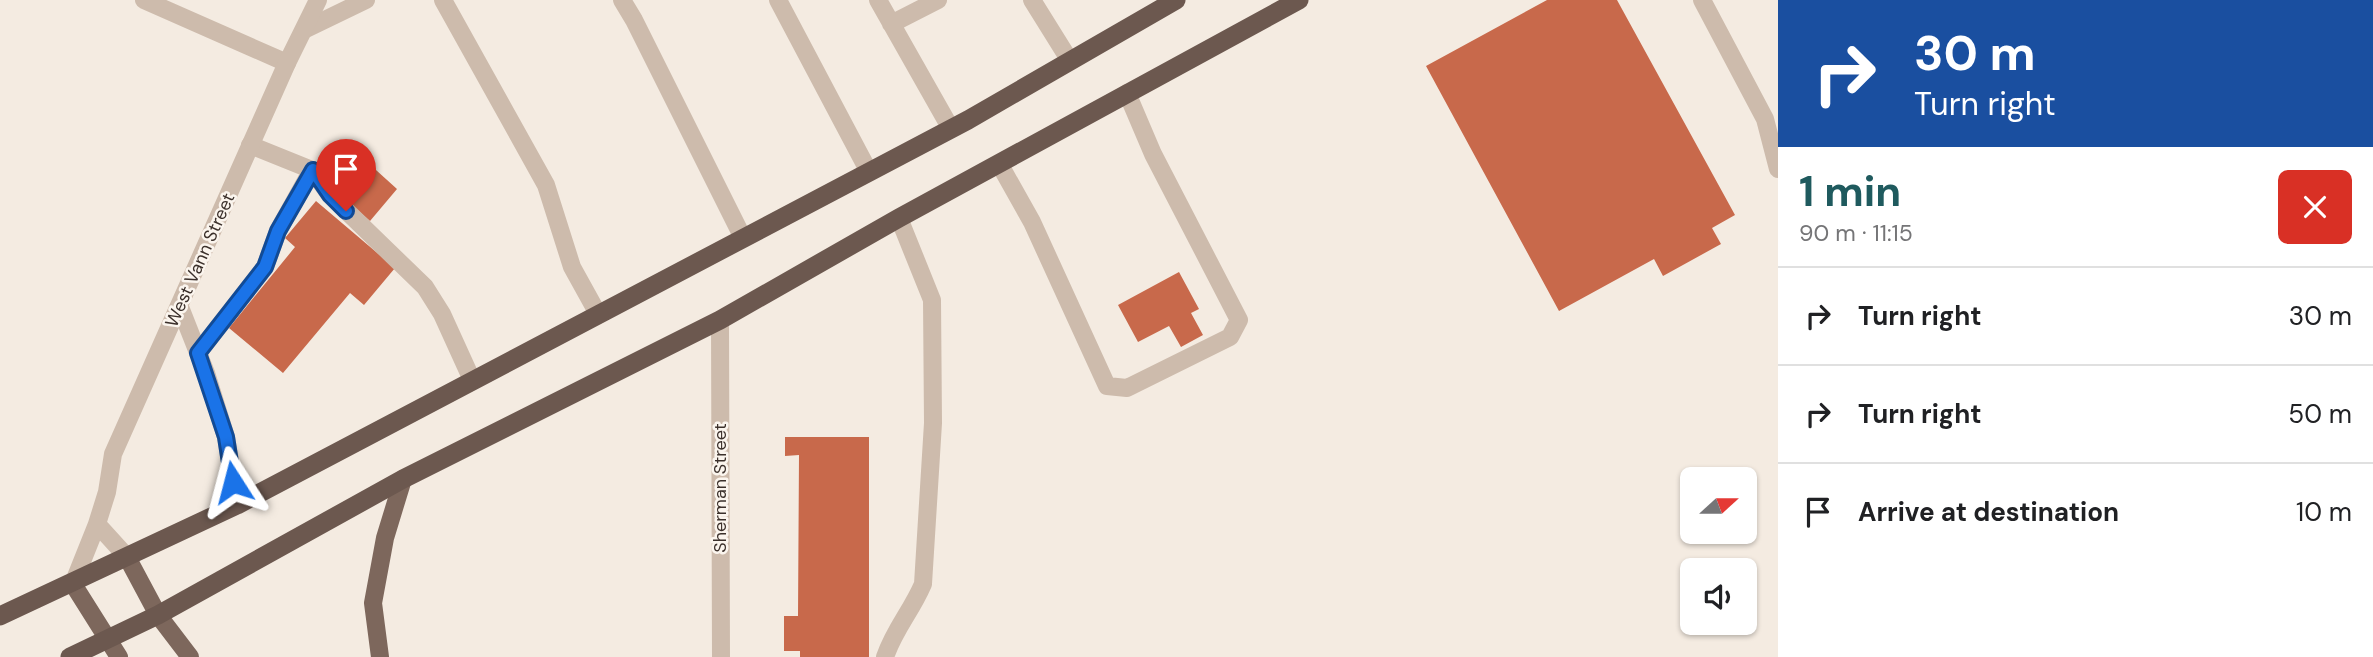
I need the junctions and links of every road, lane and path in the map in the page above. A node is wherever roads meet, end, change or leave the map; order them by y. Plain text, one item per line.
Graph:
1 (144, 0) edge
2 (318, 0) edge
3 (366, 0) edge
4 (443, 0) edge
5 (622, 0) edge
6 (778, 0) edge
7 (878, 0) edge
8 (938, 0) edge
9 (1032, 0) edge
10 (1176, 0) edge
11 (1299, 0) edge
12 (1702, 0) edge
13 (891, 23) junction
14 (306, 29) junction
15 (1070, 61) junction
16 (287, 63) junction
17 (1127, 93) junction
18 (951, 129) junction
19 (250, 145) junction
20 (1000, 165) junction
21 (1778, 169) edge
22 (313, 170) junction
23 (869, 172) junction
24 (899, 218) junction
25 (743, 238) junction
26 (180, 307) junction
27 (598, 314) junction
28 (720, 320) junction
29 (198, 353) junction
30 (472, 380) junction
31 (403, 479) junction
32 (237, 505) junction
33 (97, 524) junction
34 (127, 556) junction
35 (73, 584) junction
36 (158, 615) junction
37 (0, 616) edge
38 (106, 640) junction
39 (70, 657) edge
40 (119, 657) edge
41 (190, 657) edge
42 (380, 657) edge
43 (720, 657) edge
44 (885, 657) edge

1 - 16 street
2 - 14 street, West Vann Street
3 - 14 street
4 - 27 street
5 - 25 street
6 - 23 street
7 - 13 street
8 - 13 street
9 - 15 street
10 - 15 highway
11 - 17 highway
12 - 21 street
13 - 18 street
14 - 16 street, West Vann Street
15 - 18 highway
16 - 19 street, West Vann Street
17 - 20 highway
17 - 20 street
18 - 23 highway
19 - 22 street
19 - 26 street, West Vann Street
20 - 24 highway
22 - 29 street
22 - 30 street
23 - 25 highway
24 - 28 highway
24 - 44 street
25 - 27 highway
26 - 29 street
26 - 33 street, West Vann Street
27 - 30 highway
28 - 31 highway
28 - 43 street, Sherman Street
29 - 32 street
30 - 32 highway
31 - 36 highway
31 - 42 main road
32 - 34 highway
33 - 34 street
33 - 35 street, West Vann Street
34 - 35 highway
34 - 36 main road
35 - 37 highway
35 - 38 main road
36 - 38 highway
36 - 41 main road
38 - 39 highway
38 - 40 main road

